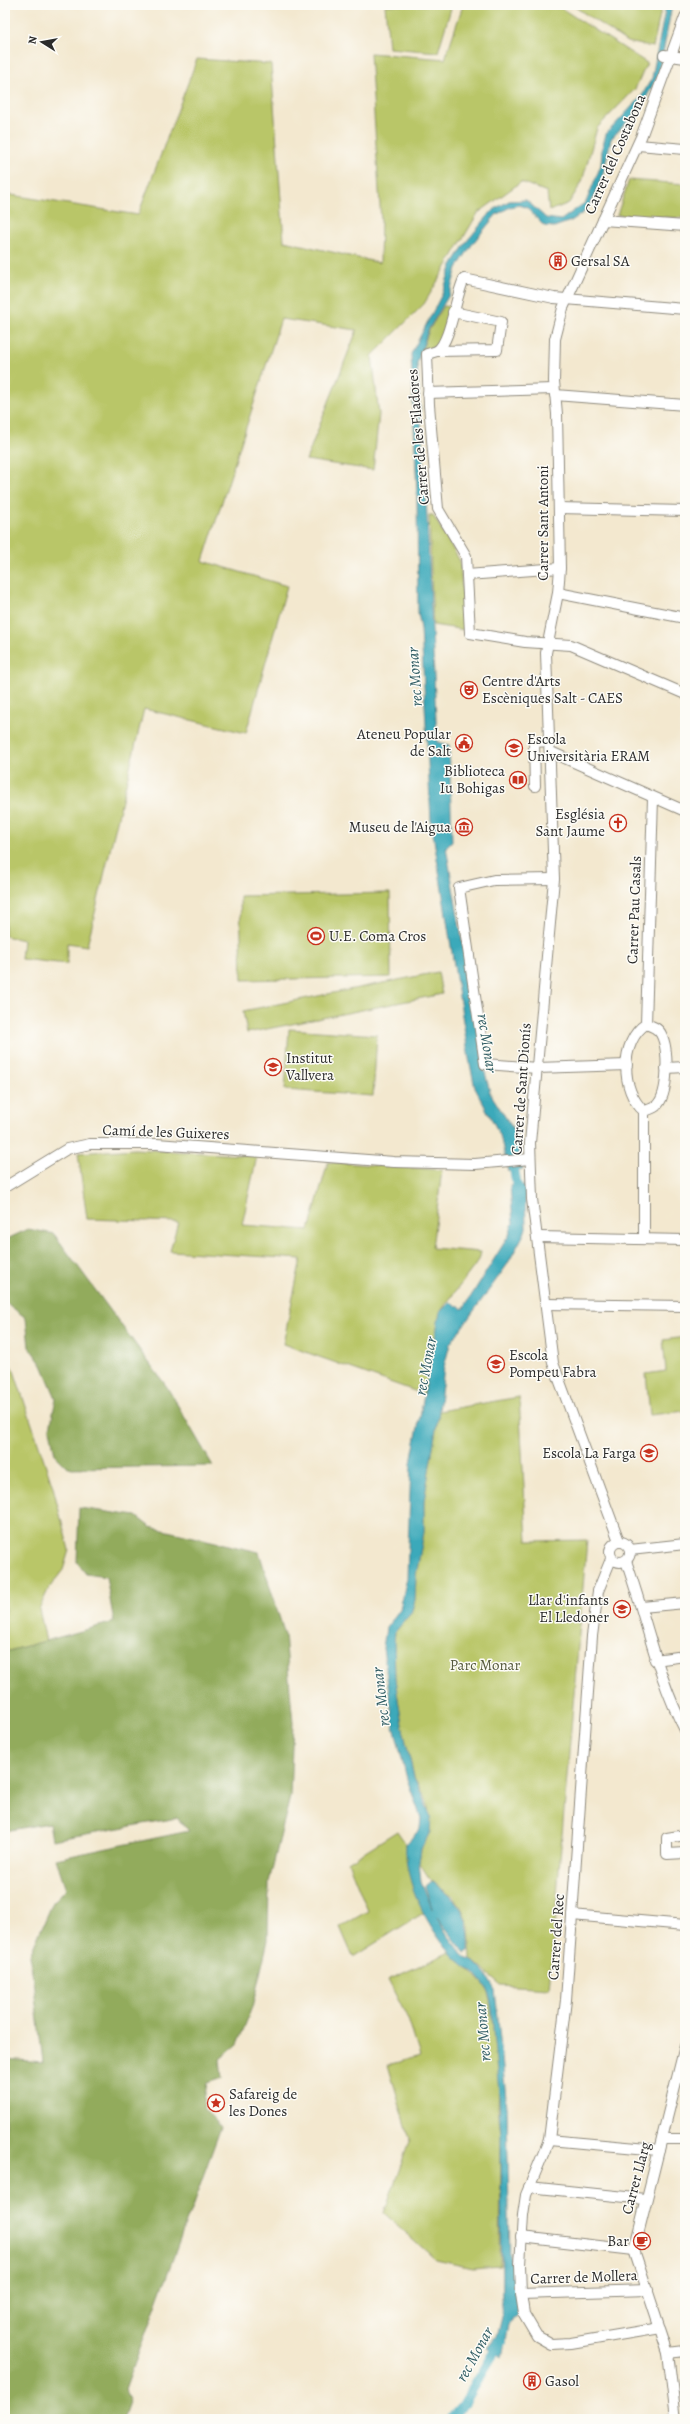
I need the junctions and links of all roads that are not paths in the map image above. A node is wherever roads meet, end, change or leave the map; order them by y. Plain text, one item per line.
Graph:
1 (685, 17) edge
2 (667, 56) junction
3 (685, 58) edge
4 (638, 145) junction
5 (685, 149) edge
6 (603, 220) junction
7 (685, 226) edge
8 (567, 300) junction
9 (685, 309) edge
10 (453, 312) junction
11 (437, 351) junction
12 (555, 392) junction
13 (428, 393) junction
14 (685, 405) edge
15 (559, 508) junction
16 (685, 511) edge
17 (560, 568) junction
18 (467, 575) junction
19 (558, 592) junction
20 (685, 618) edge
21 (549, 643) junction
22 (685, 694) edge
23 (550, 746) junction
24 (536, 786) dead end
25 (653, 798) junction
26 (685, 811) edge
27 (554, 879) junction
28 (646, 1024) junction
29 (627, 1065) junction
30 (537, 1068) junction
31 (666, 1068) junction
32 (685, 1068) edge
33 (644, 1111) junction
34 (528, 1159) junction
35 (5, 1187) edge
36 (538, 1238) junction
37 (644, 1239) junction
38 (685, 1240) edge
39 (546, 1304) junction
40 (685, 1306) edge
41 (619, 1541) junction
42 (685, 1544) edge
43 (630, 1550) junction
44 (611, 1559) junction
45 (626, 1561) junction
46 (685, 1603) edge
47 (642, 1607) junction
48 (685, 1656) edge
49 (655, 1660) junction
50 (685, 1730) edge
51 (685, 1835) edge
52 (685, 1853) edge
53 (572, 1915) junction
54 (685, 1925) edge
55 (685, 2046) edge
56 (662, 2139) junction
57 (685, 2139) edge
58 (549, 2140) junction
59 (659, 2150) junction
60 (529, 2187) junction
61 (645, 2200) junction
62 (521, 2237) junction
63 (634, 2250) junction
64 (648, 2290) junction
65 (521, 2294) junction
66 (660, 2328) junction
67 (685, 2351) edge
68 (668, 2353) junction
69 (676, 2419) edge

1 - 2 street, Carrer del Costabona
2 - 3 street
2 - 4 street, Carrer del Costabona
4 - 5 street
4 - 6 street, Carrer del Costabona
6 - 7 street
6 - 8 street, Carrer del Costabona
8 - 9 street
8 - 10 street
8 - 12 street, Carrer Sant Antoni
10 - 11 street
10 - 11 street
11 - 13 street, Carrer de les Filadores
12 - 13 street
12 - 14 street
12 - 15 street, Carrer Sant Antoni
13 - 18 street, Carrer de les Filadores
15 - 16 street
15 - 17 street, Carrer Sant Antoni
17 - 18 street
17 - 19 street, Carrer Sant Antoni
18 - 21 street, Carrer de les Filadores
19 - 20 street
19 - 21 street, Carrer Sant Antoni
21 - 22 street
21 - 23 street, Carrer Sant Antoni
23 - 24 street
23 - 25 street
23 - 27 street, Carrer de Sant Dionís
25 - 26 street
25 - 28 street, Carrer Pau Casals
27 - 30 street, Carrer de Sant Dionís
27 - 30 street
28 - 29 street
28 - 31 street
29 - 30 street
29 - 33 street
30 - 34 street, Carrer de Sant Dionís
31 - 32 street
31 - 33 street
33 - 37 street
34 - 35 street, Camí de les Guixeres
34 - 36 street, Carrer de Sant Dionís
36 - 37 street
36 - 39 street, Carrer de Sant Dionís
37 - 38 street
39 - 40 street
39 - 41 street, Carrer de Sant Dionís
41 - 43 street
41 - 44 street
42 - 43 street
43 - 45 street
44 - 45 street
44 - 53 street, Carrer del Rec
45 - 47 street
46 - 47 street
47 - 49 street
48 - 49 street
49 - 50 street
51 - 52 street
53 - 54 street
53 - 58 street, Carrer del Rec
55 - 56 street, Carrer Llarg
56 - 57 street
56 - 59 street, Carrer Llarg
58 - 59 street
58 - 60 street, Carrer del Rec
59 - 61 street, Carrer Llarg
60 - 61 street
60 - 62 street, Carrer del Rec
61 - 63 street, Carrer Llarg
62 - 63 street
62 - 65 street, Carrer del Rec
63 - 64 street
64 - 65 street, Carrer de Mollera
64 - 66 street
65 - 66 street, Carrer del Rec
66 - 68 street
67 - 68 street
68 - 69 street

